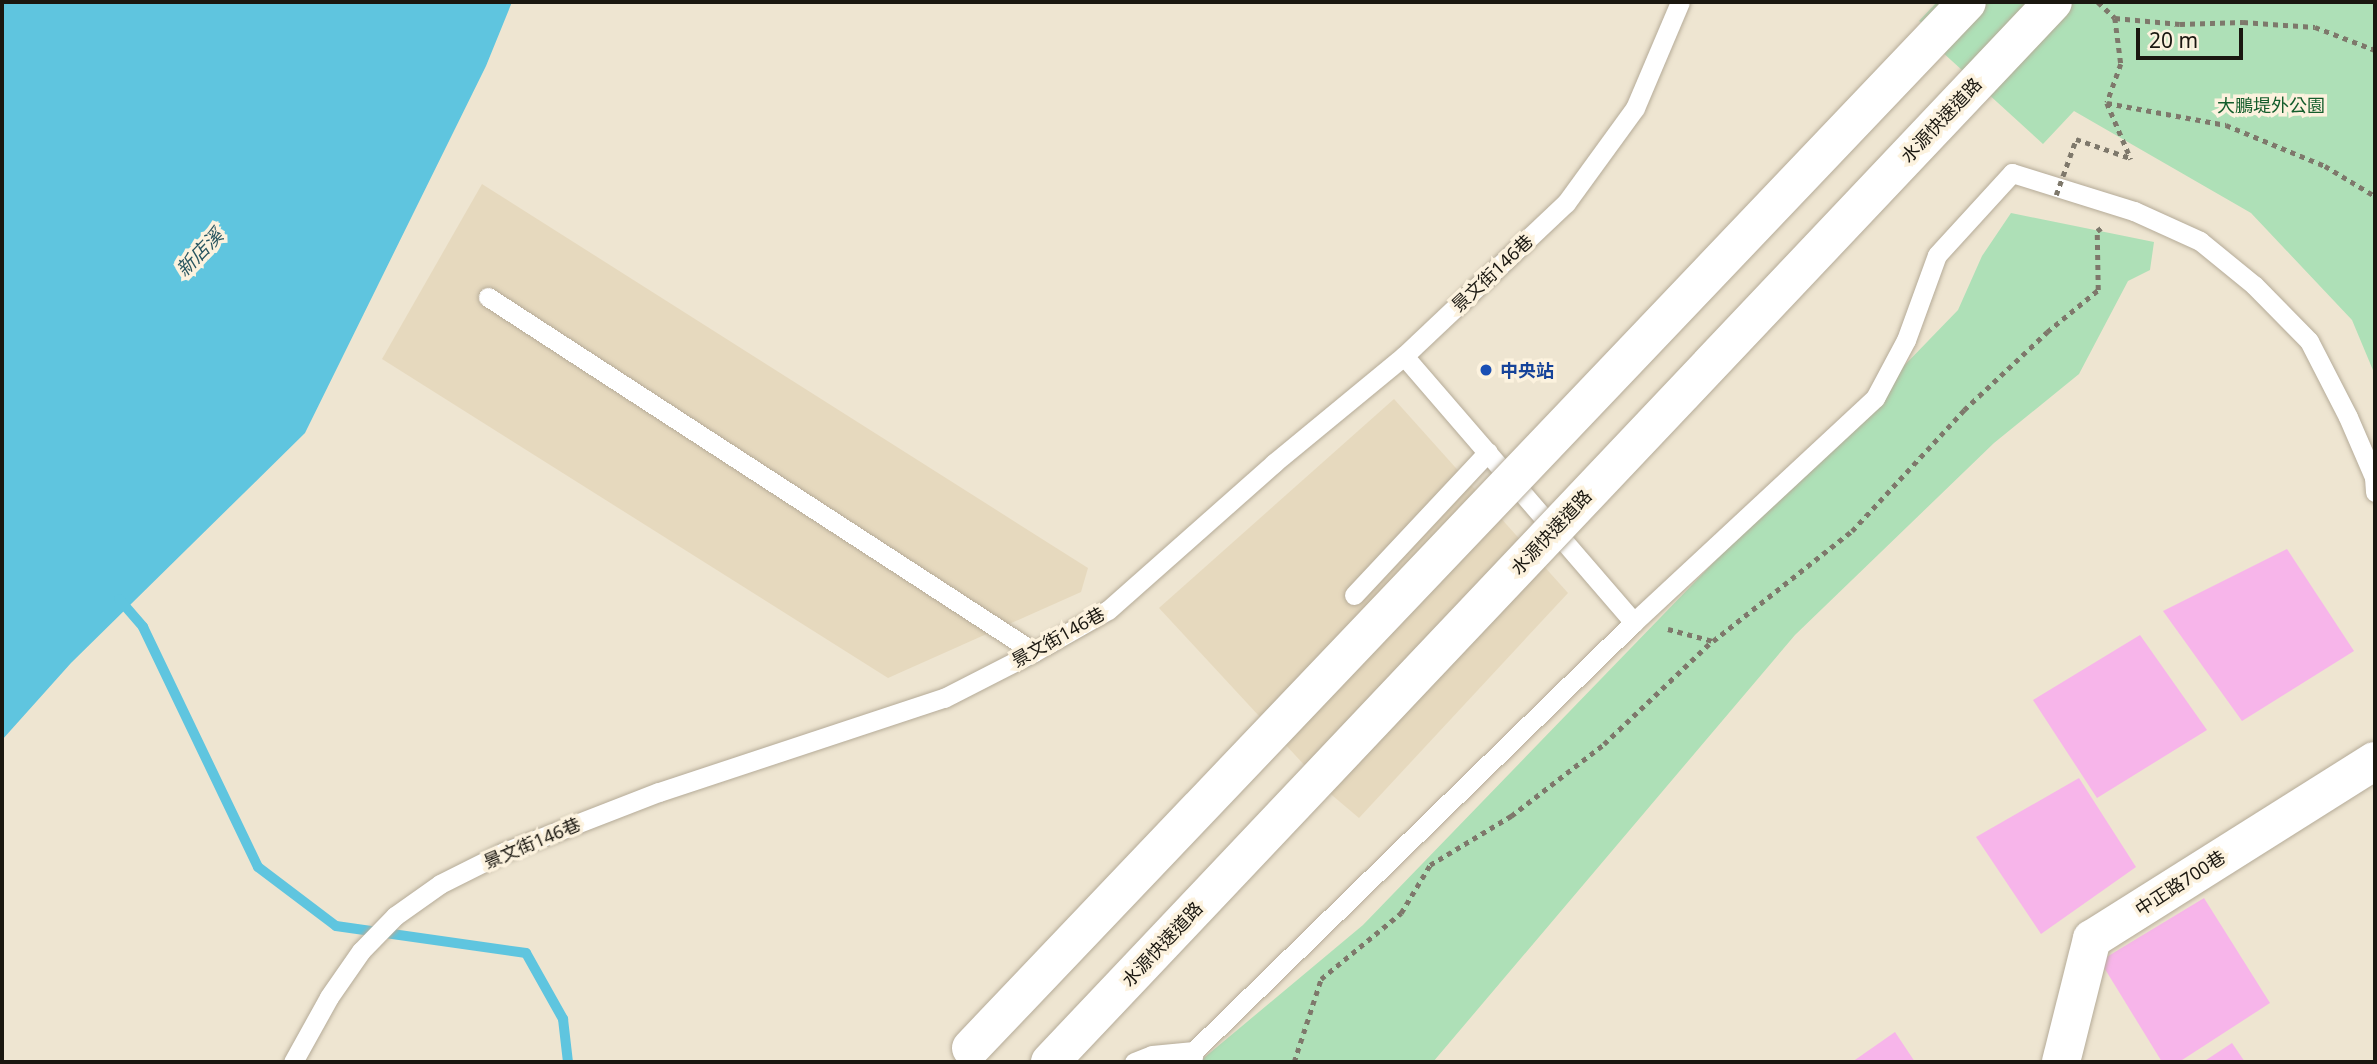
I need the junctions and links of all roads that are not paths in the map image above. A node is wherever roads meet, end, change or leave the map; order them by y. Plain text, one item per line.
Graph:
1 (1680, 2) edge
2 (1967, 2) edge
3 (2053, 2) edge
4 (488, 297) dead end
5 (1404, 356) junction
6 (1488, 452) junction
7 (2375, 492) edge
8 (1354, 595) dead end
9 (1634, 622) junction
10 (1034, 652) junction
11 (2375, 761) edge
12 (971, 1048) dead end
13 (1193, 1057) edge
14 (293, 1062) edge
15 (1049, 1062) edge
16 (1134, 1062) edge
17 (2060, 1062) edge

1 - 5 lane, 景文街146巷
2 - 12 main road, bridge
3 - 15 main road, 水源快速道路, bridge
4 - 10 lane
5 - 6 lane
5 - 10 lane, 景文街146巷
6 - 8 lane
6 - 9 lane
7 - 9 lane
9 - 13 lane
10 - 14 lane, 景文街146巷
11 - 17 main road, 中正路700巷
13 - 16 lane

